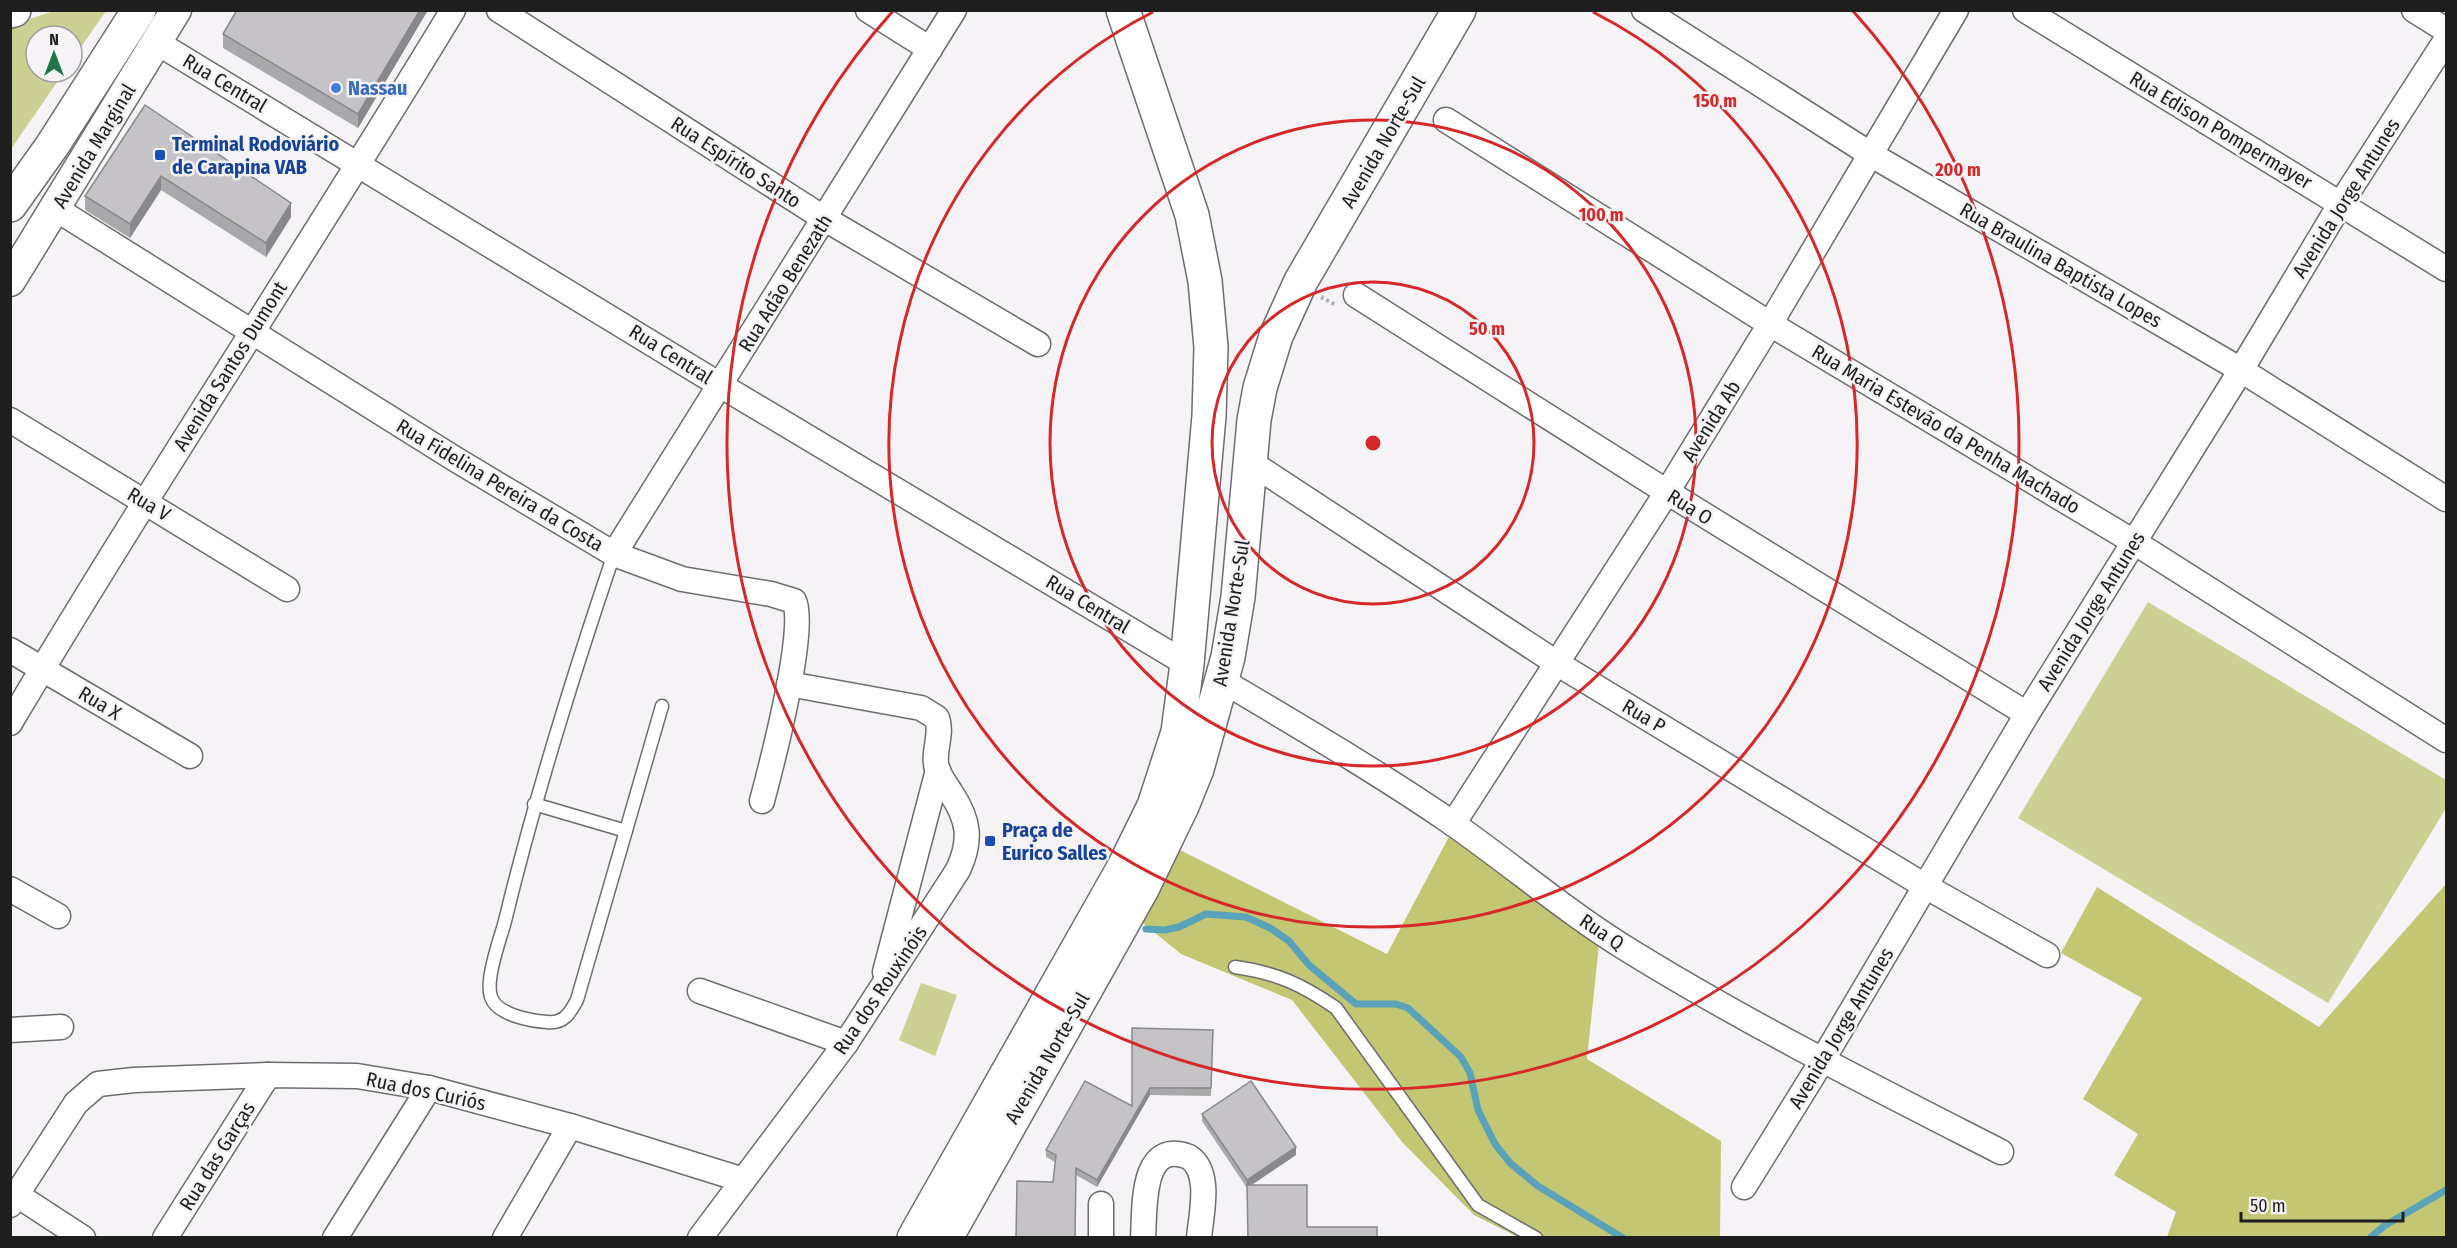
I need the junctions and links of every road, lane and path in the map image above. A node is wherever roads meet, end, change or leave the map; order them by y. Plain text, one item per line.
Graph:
1 (139, 10) edge
2 (177, 10) edge
3 (453, 10) edge
4 (500, 10) edge
5 (868, 10) edge
6 (954, 10) edge
7 (1123, 10) edge
8 (1459, 10) edge
9 (1644, 10) edge
10 (1956, 10) edge
11 (2025, 10) edge
12 (2414, 10) edge
13 (2446, 30) edge
14 (2446, 40) edge
15 (156, 42) junction
16 (930, 49) junction
17 (1446, 120) dead end
18 (1870, 154) junction
19 (360, 164) junction
20 (2341, 203) junction
21 (10, 205) edge
22 (56, 209) junction
23 (825, 219) junction
24 (2446, 269) edge
25 (10, 281) edge
26 (1299, 285) junction
27 (1356, 295) joint
28 (1770, 324) junction
29 (252, 329) junction
30 (1038, 344) dead end
31 (2241, 370) junction
32 (720, 385) junction
33 (10, 420) edge
34 (1250, 462) junction
35 (1666, 492) junction
36 (2446, 500) edge
37 (146, 502) junction
38 (2134, 542) junction
39 (614, 554) junction
40 (287, 589) dead end
41 (10, 650) edge
42 (1187, 664) junction
43 (1558, 664) junction
44 (42, 669) junction
45 (1222, 681) junction
46 (789, 684) junction
47 (662, 706) dead end
48 (2026, 714) junction
49 (10, 723) edge
50 (2446, 740) edge
51 (190, 756) dead end
52 (938, 770) junction
53 (762, 801) dead end
54 (534, 804) junction
55 (1453, 824) junction
56 (626, 831) junction
57 (1925, 886) junction
58 (10, 889) edge
59 (57, 916) dead end
60 (2047, 955) dead end
61 (1235, 967) dead end
62 (700, 991) dead end
63 (880, 992) junction
64 (61, 1027) dead end
65 (10, 1030) edge
66 (846, 1042) junction
67 (1822, 1061) junction
68 (268, 1075) junction
69 (429, 1088) junction
70 (570, 1126) junction
71 (2001, 1152) dead end
72 (743, 1180) junction
73 (1744, 1187) dead end
74 (14, 1200) edge
75 (1101, 1204) dead end
76 (83, 1238) edge
77 (165, 1238) edge
78 (335, 1238) edge
79 (505, 1238) edge
80 (700, 1238) edge
81 (914, 1238) edge
82 (946, 1238) edge
83 (1101, 1238) edge
84 (1143, 1238) edge
85 (1199, 1238) edge
86 (1536, 1238) edge

1 - 21 main road
2 - 15 street, Avenida Marginal
3 - 19 street, Avenida Santos Dumont
4 - 23 street, Rua Espírito Santo
5 - 16 street
6 - 16 street, Rua Adão Benezath
7 - 42 main road, Avenida Norte-Sul
8 - 26 main road, Avenida Norte-Sul
9 - 18 street, Rua Braulina Baptista Lopes
10 - 18 street, Avenida Ab
11 - 20 street, Rua Edison Pompermayer
12 - 13 street
14 - 20 street, Avenida Jorge Antunes
15 - 19 street, Rua Central
15 - 22 street, Avenida Marginal
16 - 23 street, Rua Adão Benezath
17 - 28 street, Rua Maria Estevão da Penha Machado
18 - 28 street, Avenida Ab
18 - 31 street, Rua Braulina Baptista Lopes
19 - 29 street, Avenida Santos Dumont
19 - 32 street, Rua Central
20 - 24 street, Rua Edison Pompermayer
20 - 31 street, Avenida Jorge Antunes
22 - 25 street, Avenida Marginal
22 - 29 street, Rua Fidelina Pereira da Costa
23 - 30 street, Rua Espírito Santo
23 - 32 street, Rua Adão Benezath
26 - 27 path
26 - 34 main road, Avenida Norte-Sul
27 - 35 street, Rua O
28 - 35 street, Avenida Ab
28 - 38 street, Rua Maria Estevão da Penha Machado
29 - 37 street, Avenida Santos Dumont
29 - 39 street, Rua Fidelina Pereira da Costa
31 - 36 street, Rua Braulina Baptista Lopes
31 - 38 street, Avenida Jorge Antunes
32 - 39 street, Rua Adão Benezath
32 - 42 street, Rua Central
33 - 37 street, Rua V
34 - 43 street, Rua P
34 - 45 main road, Avenida Norte-Sul
35 - 43 street, Avenida Ab
35 - 48 street, Rua O
37 - 40 street, Rua V
37 - 44 street, Avenida Santos Dumont
38 - 48 street, Avenida Jorge Antunes
38 - 50 street, Rua Maria Estevão da Penha Machado
39 - 46 street, Rua Fidelina Pereira da Costa
39 - 54 lane
41 - 44 street, Rua X
42 - 81 main road, Avenida Norte-Sul
43 - 55 street, Avenida Ab
43 - 57 street, Rua P
44 - 49 street, Avenida Santos Dumont
44 - 51 street, Rua X
45 - 55 street, Rua Q
45 - 82 main road, Avenida Norte-Sul
46 - 52 street
46 - 53 street, Rua Fidelina Pereira da Costa
47 - 56 lane
48 - 57 street, Avenida Jorge Antunes
52 - 63 street
52 - 63 street, Rua dos Rouxinóis
54 - 56 lane
54 - 56 lane
55 - 67 street, Rua Q
57 - 60 street, Rua P
57 - 67 street, Avenida Jorge Antunes
58 - 59 street
61 - 86 lane
62 - 66 street
63 - 66 street, Rua dos Rouxinóis
64 - 65 street
66 - 72 street, Rua dos Rouxinóis
67 - 71 street, Rua Q
67 - 73 street, Avenida Jorge Antunes
68 - 69 street, Rua dos Curiós
68 - 74 street, Rua dos Curiós
68 - 77 street, Rua das Garças
69 - 70 street, Rua dos Curiós
69 - 78 street
70 - 72 street, Rua dos Curiós
70 - 79 street
72 - 80 street, Rua dos Rouxinóis
74 - 76 street
75 - 83 street
84 - 85 street

